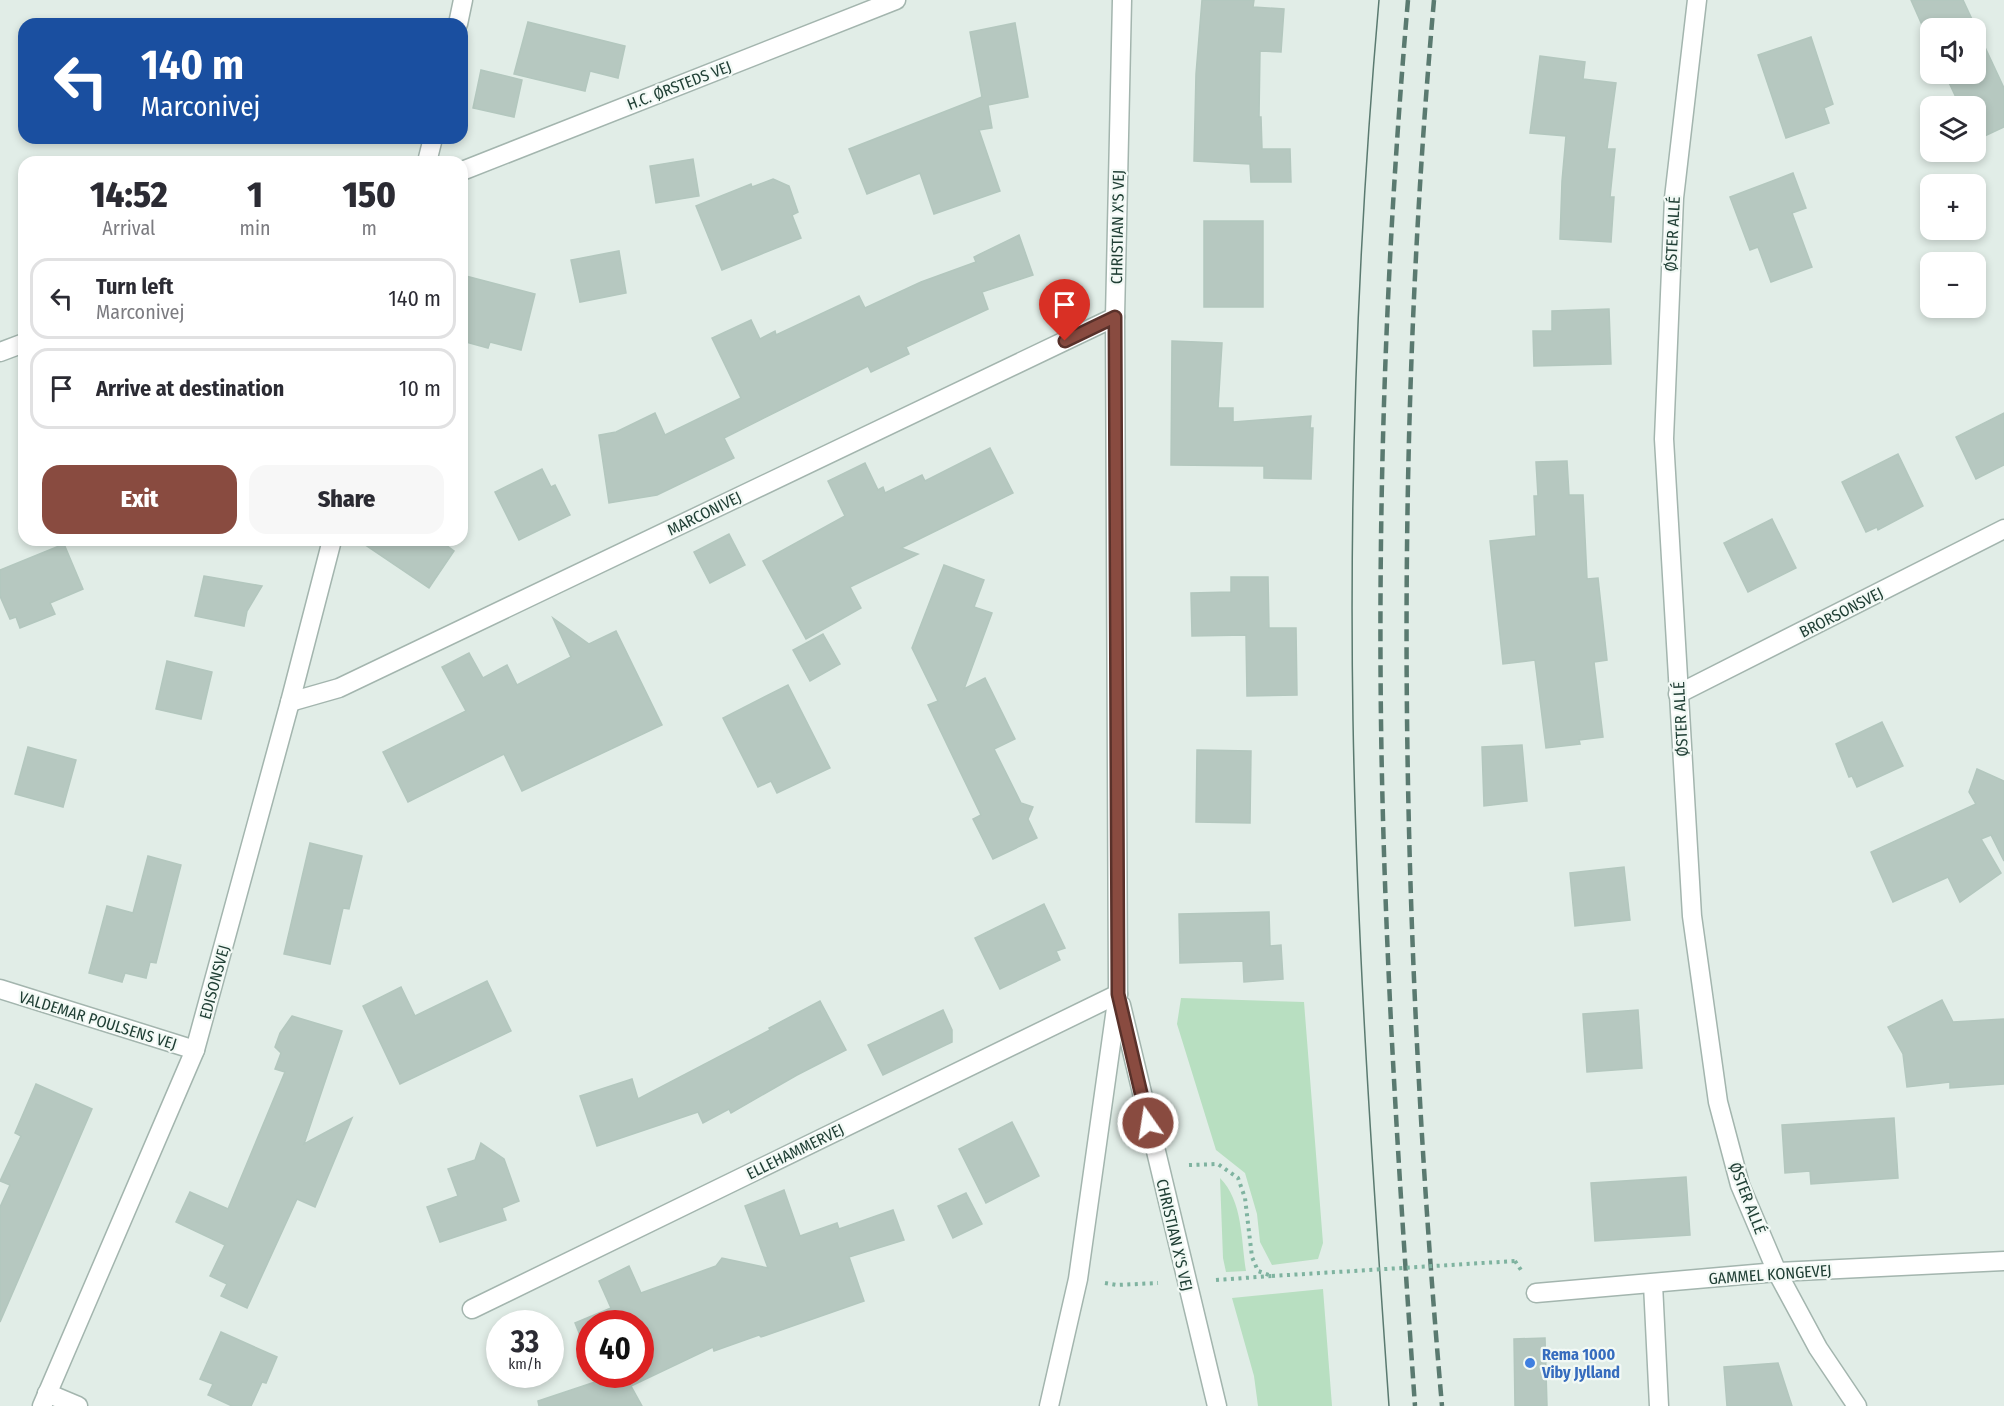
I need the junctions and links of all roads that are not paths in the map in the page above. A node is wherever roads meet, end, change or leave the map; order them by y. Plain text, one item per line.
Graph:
1 (463, 0) edge
2 (896, 0) edge
3 (1122, 0) edge
4 (1697, 0) edge
5 (459, 18) edge
6 (468, 169) edge
7 (1115, 317) junction
8 (18, 345) edge
9 (0, 352) edge
10 (2004, 529) edge
11 (330, 546) edge
12 (1678, 694) junction
13 (290, 702) junction
14 (0, 989) edge
15 (1118, 994) junction
16 (195, 1050) junction
17 (2004, 1261) edge
18 (1777, 1272) junction
19 (1653, 1284) junction
20 (1536, 1293) dead end
21 (472, 1309) dead end
22 (45, 1400) edge
23 (78, 1406) edge
24 (1049, 1406) edge
25 (1217, 1406) edge
26 (1659, 1406) edge
27 (1857, 1406) edge

1 - 5 street
2 - 6 street, H.C. ØRSTEDS VEJ
3 - 7 street, CHRISTIAN X'S VEJ
4 - 12 street, ØSTER ALLÉ
7 - 13 street, MARCONIVEJ
7 - 15 street, CHRISTIAN X'S VEJ
8 - 9 street
10 - 12 street, BRORSONSVEJ
11 - 13 street, EDISONSVEJ
12 - 18 street, ØSTER ALLÉ
13 - 16 street, EDISONSVEJ
14 - 16 street, VALDEMAR POULSENS VEJ
15 - 21 street, ELLEHAMMERVEJ
15 - 24 street, CHRISTIAN X'S VEJ
15 - 25 street, CHRISTIAN X'S VEJ
16 - 22 street, EDISONSVEJ
17 - 18 street, GAMMEL KONGEVEJ
18 - 19 street, GAMMEL KONGEVEJ
18 - 27 street, ØSTER ALLÉ
19 - 20 street, GAMMEL KONGEVEJ
19 - 26 street
22 - 23 street

